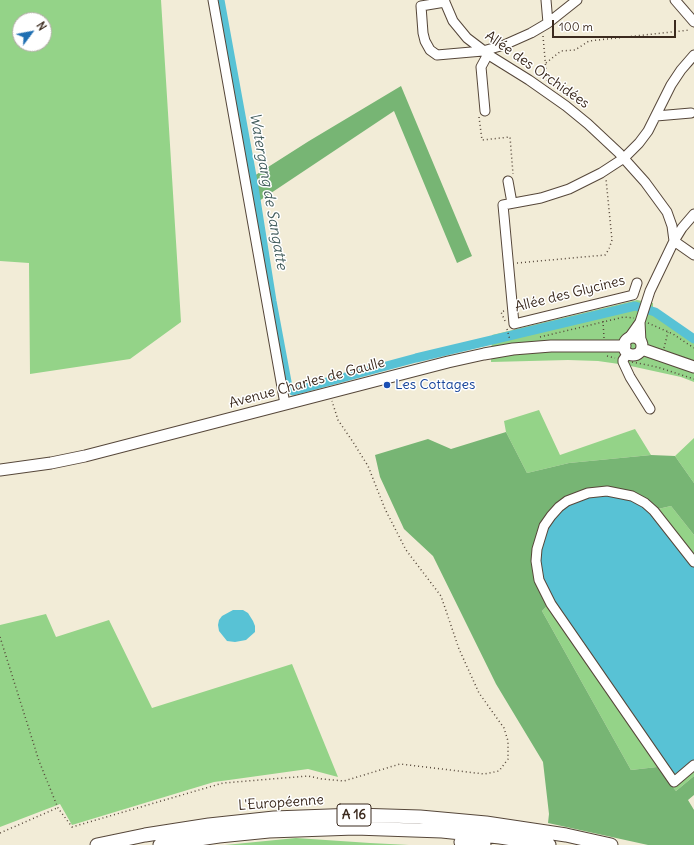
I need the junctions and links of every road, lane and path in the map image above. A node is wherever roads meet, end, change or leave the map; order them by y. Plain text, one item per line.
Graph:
1 (213, 0) edge
2 (546, 0) edge
3 (577, 0) edge
4 (675, 0) edge
5 (445, 1) edge
6 (692, 17) edge
7 (545, 25) junction
8 (694, 30) edge
9 (486, 53) junction
10 (694, 55) edge
11 (546, 63) junction
12 (548, 93) junction
13 (485, 111) joint
14 (691, 113) dead end
15 (656, 116) junction
16 (624, 158) junction
17 (605, 171) junction
18 (508, 181) joint
19 (512, 203) junction
20 (667, 212) junction
21 (694, 214) edge
22 (684, 225) junction
23 (674, 241) junction
24 (694, 255) edge
25 (508, 264) junction
26 (637, 283) dead end
27 (641, 319) junction
28 (603, 322) junction
29 (508, 331) dead end
30 (537, 337) dead end
31 (511, 342) dead end
32 (641, 346) junction
33 (694, 348) edge
34 (626, 349) junction
35 (604, 351) junction
36 (694, 367) edge
37 (694, 379) edge
38 (333, 398) junction
39 (285, 404) junction
40 (650, 409) dead end
41 (0, 470) edge
42 (694, 562) edge
43 (0, 637) edge
44 (694, 765) edge
45 (58, 808) junction
46 (304, 829) junction
47 (0, 833) edge
48 (97, 845) edge
49 (160, 845) edge
50 (484, 845) edge
51 (549, 845) edge
52 (611, 845) edge

1 - 39 street
2 - 7 street
3 - 7 street
4 - 6 street
5 - 9 street, Allée des Orchidées
5 - 9 street
7 - 9 street
7 - 11 path
8 - 11 path
9 - 12 street, Allée des Orchidées
9 - 13 street
10 - 15 street
11 - 12 path
12 - 16 street, Allée des Orchidées
13 - 18 path
14 - 15 street
15 - 16 street
16 - 17 street
16 - 20 street, Allée des Orchidées
17 - 19 street
17 - 25 path
18 - 19 street
19 - 25 street, Allée des Glycines
20 - 22 street, Allée des Orchidées
20 - 23 street, Allée des Orchidées
21 - 22 street
22 - 23 street
23 - 24 street
23 - 27 street
25 - 26 street, Allée des Glycines
27 - 28 path
27 - 32 street
27 - 33 path
27 - 34 street
28 - 30 path
28 - 35 path
29 - 31 path
32 - 34 main road, Avenue Charles de Gaulle
32 - 34 main road, Avenue Charles de Gaulle
32 - 36 main road, Avenue Charles de Gaulle
34 - 35 main road, Avenue Charles de Gaulle
34 - 35 path
34 - 37 path
34 - 40 street
35 - 38 main road, Avenue Charles de Gaulle
38 - 39 main road, Avenue Charles de Gaulle
38 - 45 path
39 - 41 main road, Avenue Charles de Gaulle
42 - 44 street
43 - 45 path
45 - 47 path
46 - 49 highway, L'Européenne / A 16
46 - 50 highway
46 - 51 highway, L'Européenne / A 16
48 - 52 highway, L'Européenne / A 16

